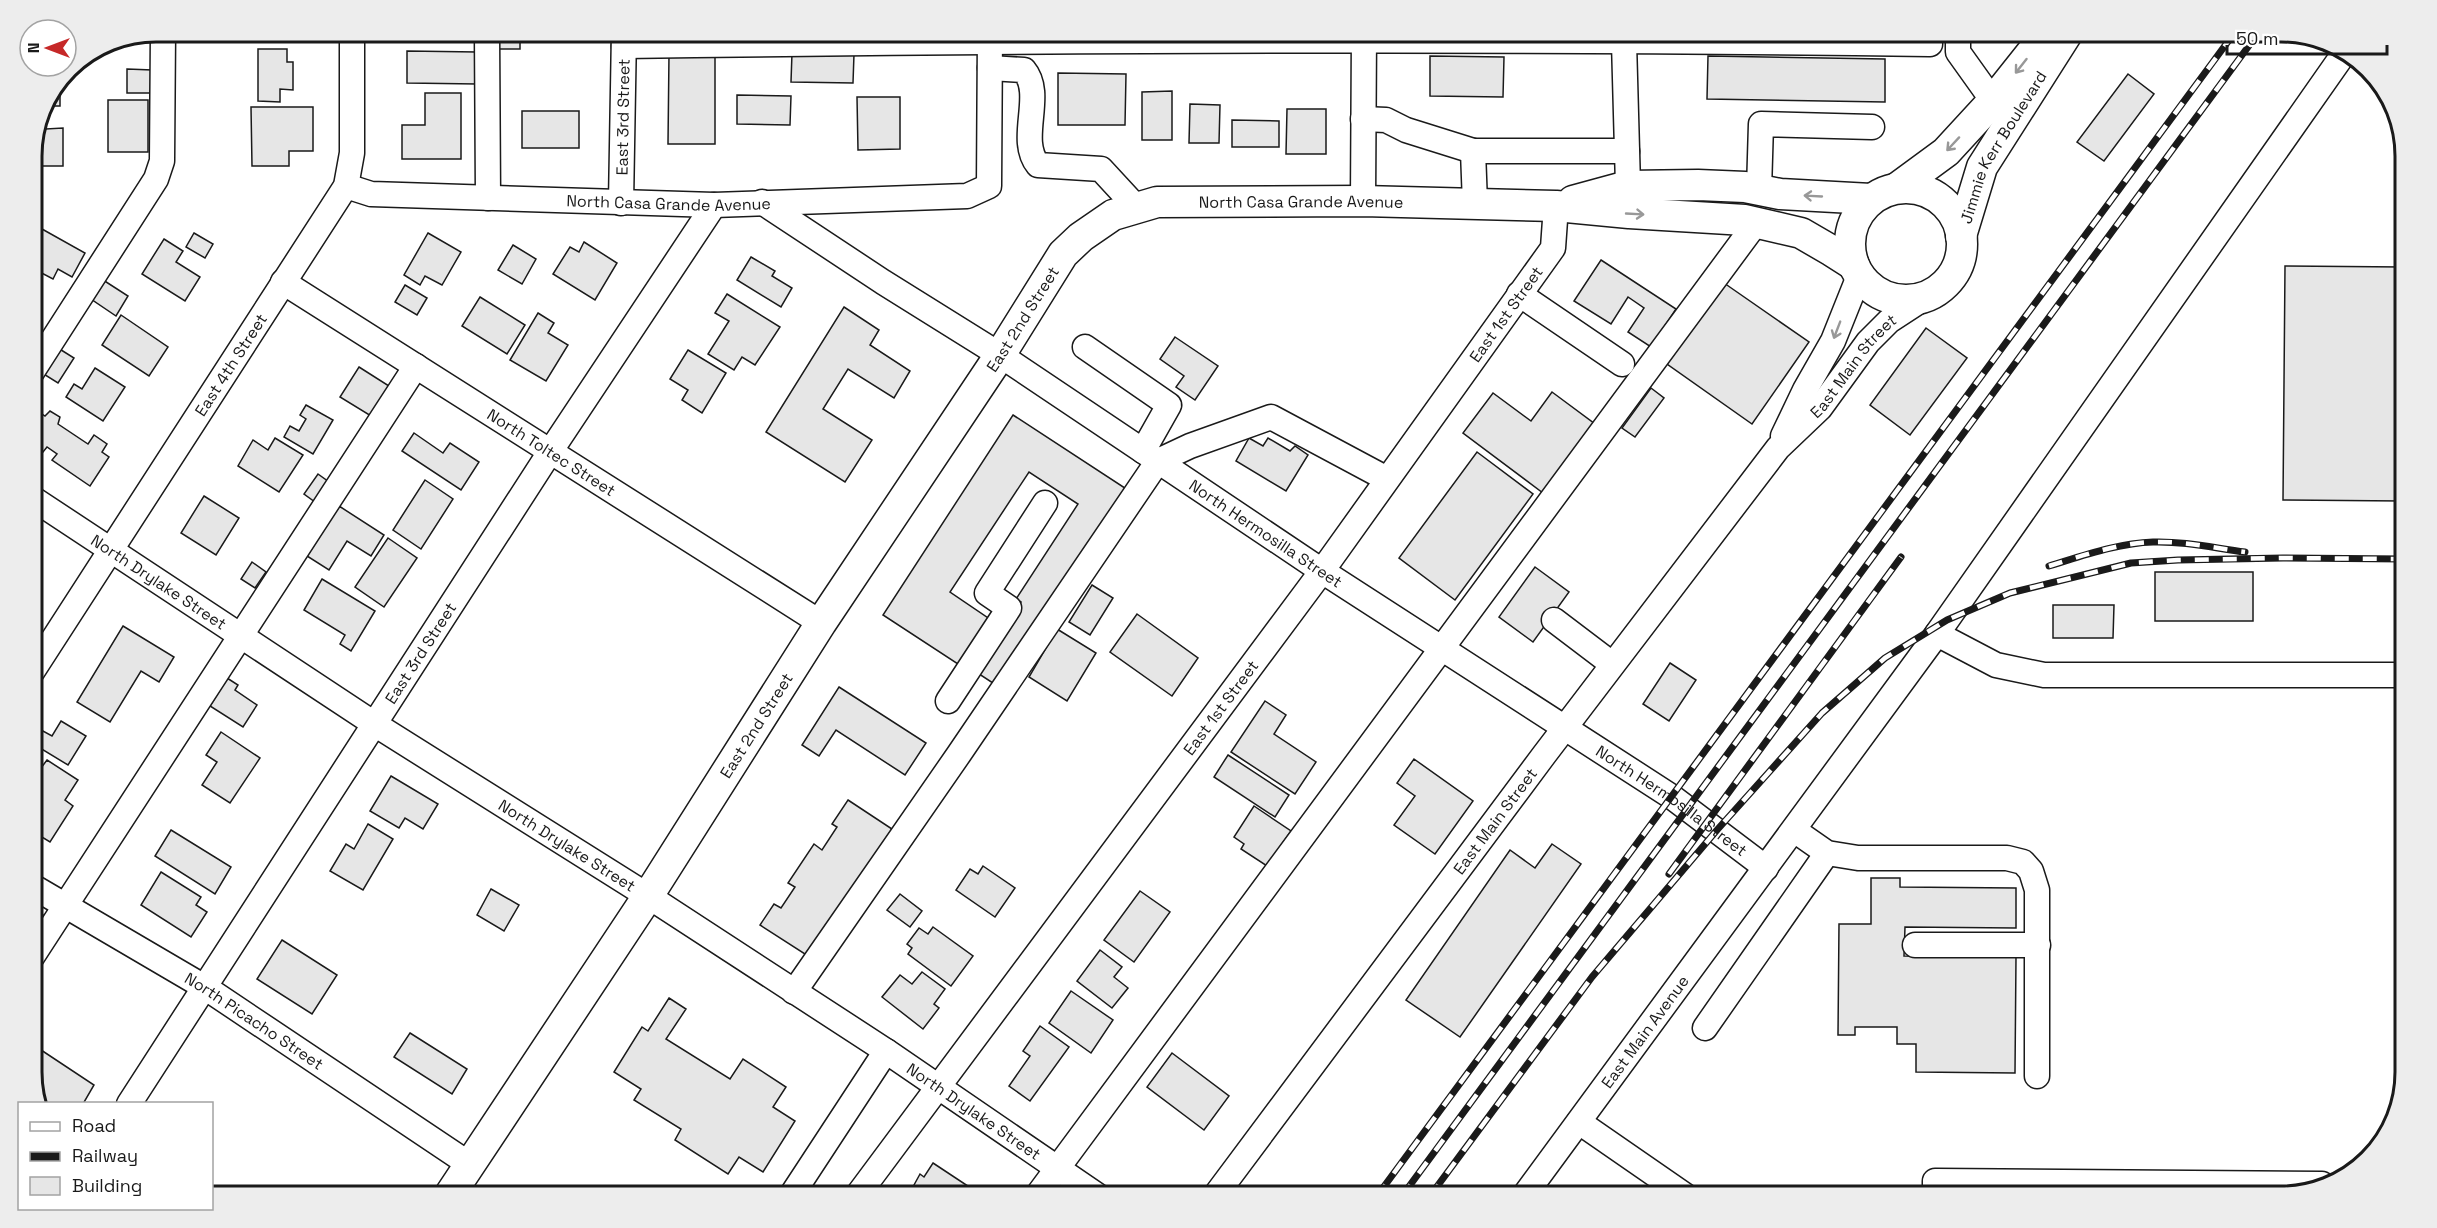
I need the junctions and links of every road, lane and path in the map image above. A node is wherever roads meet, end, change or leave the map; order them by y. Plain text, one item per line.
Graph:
1 (163, 42) edge
2 (352, 42) edge
3 (487, 42) edge
4 (624, 42) edge
5 (990, 42) edge
6 (1364, 42) edge
7 (1624, 42) joint
8 (1958, 42) edge
9 (2040, 42) edge
10 (2062, 42) edge
11 (1930, 44) edge
12 (2340, 59) edge
13 (990, 68) junction
14 (1993, 101) junction
15 (1363, 119) junction
16 (1872, 127) dead end
17 (1473, 151) junction
18 (1627, 151) junction
19 (346, 186) junction
20 (1628, 186) junction
21 (1759, 190) junction
22 (1884, 194) junction
23 (488, 198) junction
24 (1363, 201) junction
25 (762, 202) junction
26 (621, 203) junction
27 (1475, 204) junction
28 (714, 205) junction
29 (1556, 206) junction
30 (1137, 208) junction
31 (1756, 223) junction
32 (1962, 236) junction
33 (1064, 254) joint
34 (1856, 271) junction
35 (283, 282) junction
36 (1935, 291) junction
37 (1519, 294) junction
38 (1085, 346) dead end
39 (1000, 355) junction
40 (42, 356) edge
41 (1622, 364) dead end
42 (416, 366) junction
43 (1778, 448) junction
44 (550, 452) junction
45 (1150, 456) junction
46 (1387, 479) junction
47 (1045, 503) dead end
48 (42, 504) edge
49 (112, 550) junction
50 (1322, 571) junction
51 (1554, 620) dead end
52 (821, 623) junction
53 (1937, 634) junction
54 (241, 635) junction
55 (1441, 649) junction
56 (42, 657) edge
57 (1612, 664) junction
58 (2395, 675) edge
59 (948, 701) dead end
60 (376, 725) junction
61 (1564, 728) junction
62 (1794, 830) junction
63 (1827, 853) junction
64 (1766, 868) junction
65 (42, 892) edge
66 (648, 896) junction
67 (65, 905) junction
68 (42, 941) edge
69 (1915, 945) dead end
70 (2038, 945) junction
71 (206, 988) junction
72 (794, 992) junction
73 (1705, 1028) dead end
74 (885, 1051) junction
75 (2037, 1076) dead end
76 (938, 1086) junction
77 (130, 1102) edge
78 (1579, 1122) junction
79 (469, 1164) junction
80 (1057, 1168) junction
81 (456, 1186) edge
82 (798, 1186) edge
83 (865, 1186) edge
84 (1045, 1186) edge
85 (1082, 1186) edge
86 (1223, 1186) edge
87 (1532, 1186) edge
88 (1670, 1186) edge

1 - 40 street
2 - 19 street, East 4th Street
3 - 23 street
4 - 26 street, East 3rd Street
5 - 13 street
6 - 15 street
7 - 11 street
7 - 18 street
8 - 14 street
9 -> 14 main road, Jimmie Kerr Boulevard
10 - 32 main road, Jimmie Kerr Boulevard
12 - 53 street, East Main Avenue
13 - 25 street, North Casa Grande Avenue
13 - 30 street
14 -> 22 main road, Jimmie Kerr Boulevard
15 - 17 street
15 - 24 street
16 - 21 street
17 - 18 street
17 - 27 street
18 - 20 street
19 - 23 street, North Casa Grande Avenue
19 - 35 street, East 4th Street
20 - 21 main road, North Casa Grande Avenue
20 - 29 main road, North Casa Grande Avenue
22 -> 21 main road, North Casa Grande Avenue
22 - 32 main road
22 - 34 main road
23 - 26 street, North Casa Grande Avenue
24 - 27 main road, North Casa Grande Avenue
24 - 30 main road, North Casa Grande Avenue
25 - 28 street, North Casa Grande Avenue
25 - 39 street, North Hermosilla Street
26 - 28 street, North Casa Grande Avenue
27 - 29 main road, North Casa Grande Avenue
28 - 44 street, East 3rd Street
29 -> 31 main road, North Casa Grande Avenue
29 - 37 street, East 1st Street
30 - 33 main road, North Casa Grande Avenue
31 - 34 main road, North Casa Grande Avenue
31 - 55 street
32 - 36 main road
33 - 39 main road, East 2nd Street
34 - 36 main road
34 -> 43 street, East Main Street
35 - 42 street, North Toltec Street
35 - 49 street, East 4th Street
36 - 43 street, East Main Street
37 - 41 street
37 - 46 street, East 1st Street
38 - 45 street
39 - 45 street, North Hermosilla Street
39 - 52 main road, East 2nd Street
42 - 44 street, North Toltec Street
42 - 54 street
43 - 57 street, East Main Street
44 - 52 street, North Toltec Street
44 - 60 street, East 3rd Street
45 - 46 street
45 - 50 street, North Hermosilla Street
45 - 72 street
46 - 50 street, East 1st Street
47 - 59 street
48 - 49 street, North Drylake Street
49 - 54 street, North Drylake Street
49 - 56 street, East 4th Street
50 - 55 street, North Hermosilla Street
50 - 76 street, East 1st Street
51 - 57 street
52 - 66 main road, East 2nd Street
53 - 58 street
53 - 62 street, East Main Avenue
54 - 60 street, North Drylake Street
54 - 67 street
55 - 61 street, North Hermosilla Street
55 - 80 street
57 - 61 street, East Main Street
60 - 66 street, North Drylake Street
60 - 71 street, East 3rd Street
61 - 64 street, North Hermosilla Street
61 - 86 street, East Main Street
62 - 63 street
62 - 64 street, East Main Avenue
63 - 70 street
63 - 73 street
64 - 78 street, East Main Avenue
65 - 67 street, North Picacho Street
66 - 72 street, North Drylake Street
66 - 79 main road, East 2nd Street
67 - 68 street
67 - 71 street, North Picacho Street
69 - 70 street
70 - 75 street
71 - 77 street, East 3rd Street
71 - 79 street, North Picacho Street
72 - 74 street, North Drylake Street
74 - 76 street, North Drylake Street
74 - 82 street
76 - 80 street, North Drylake Street
76 - 83 street, East 1st Street
78 - 87 street, East Main Avenue
78 - 88 street
79 - 81 main road, East 2nd Street
80 - 84 street
80 - 85 street, North Drylake Street

